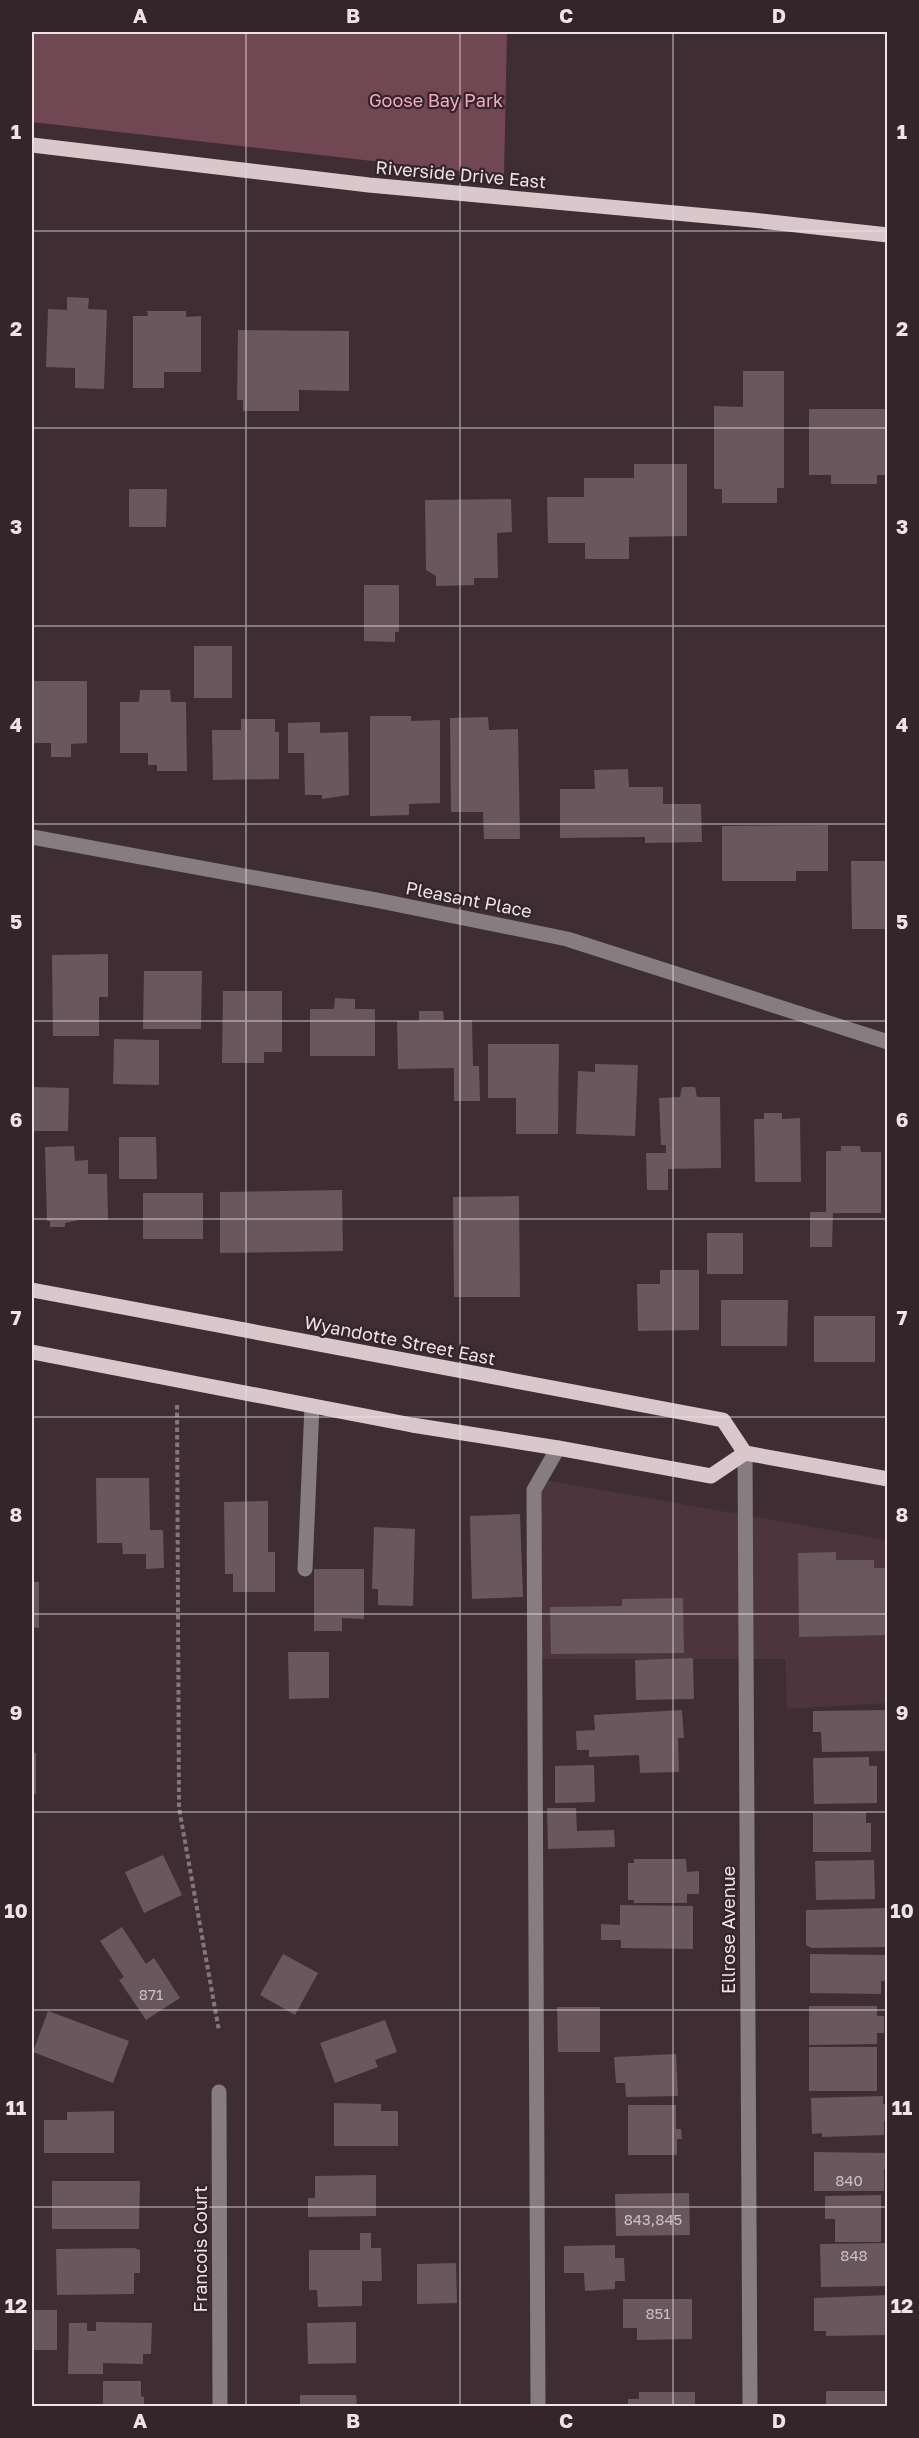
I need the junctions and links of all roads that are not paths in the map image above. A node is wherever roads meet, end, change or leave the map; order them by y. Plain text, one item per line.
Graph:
1 (32, 145) edge
2 (888, 235) edge
3 (32, 837) edge
4 (888, 1042) edge
5 (32, 1290) edge
6 (32, 1352) edge
7 (312, 1406) junction
8 (558, 1448) junction
9 (745, 1454) junction
10 (888, 1479) edge
11 (305, 1569) dead end
12 (219, 2092) dead end
13 (220, 2406) edge
14 (538, 2406) edge
15 (750, 2406) edge

1 - 2 main road, Riverside Drive East
3 - 4 street, Pleasant Place
5 - 9 main road, Wyandotte Street East
6 - 7 main road
7 - 8 main road
7 - 11 street
8 - 9 main road
8 - 14 street
9 - 10 main road
9 - 15 street, Ellrose Avenue
12 - 13 street, Francois Court

